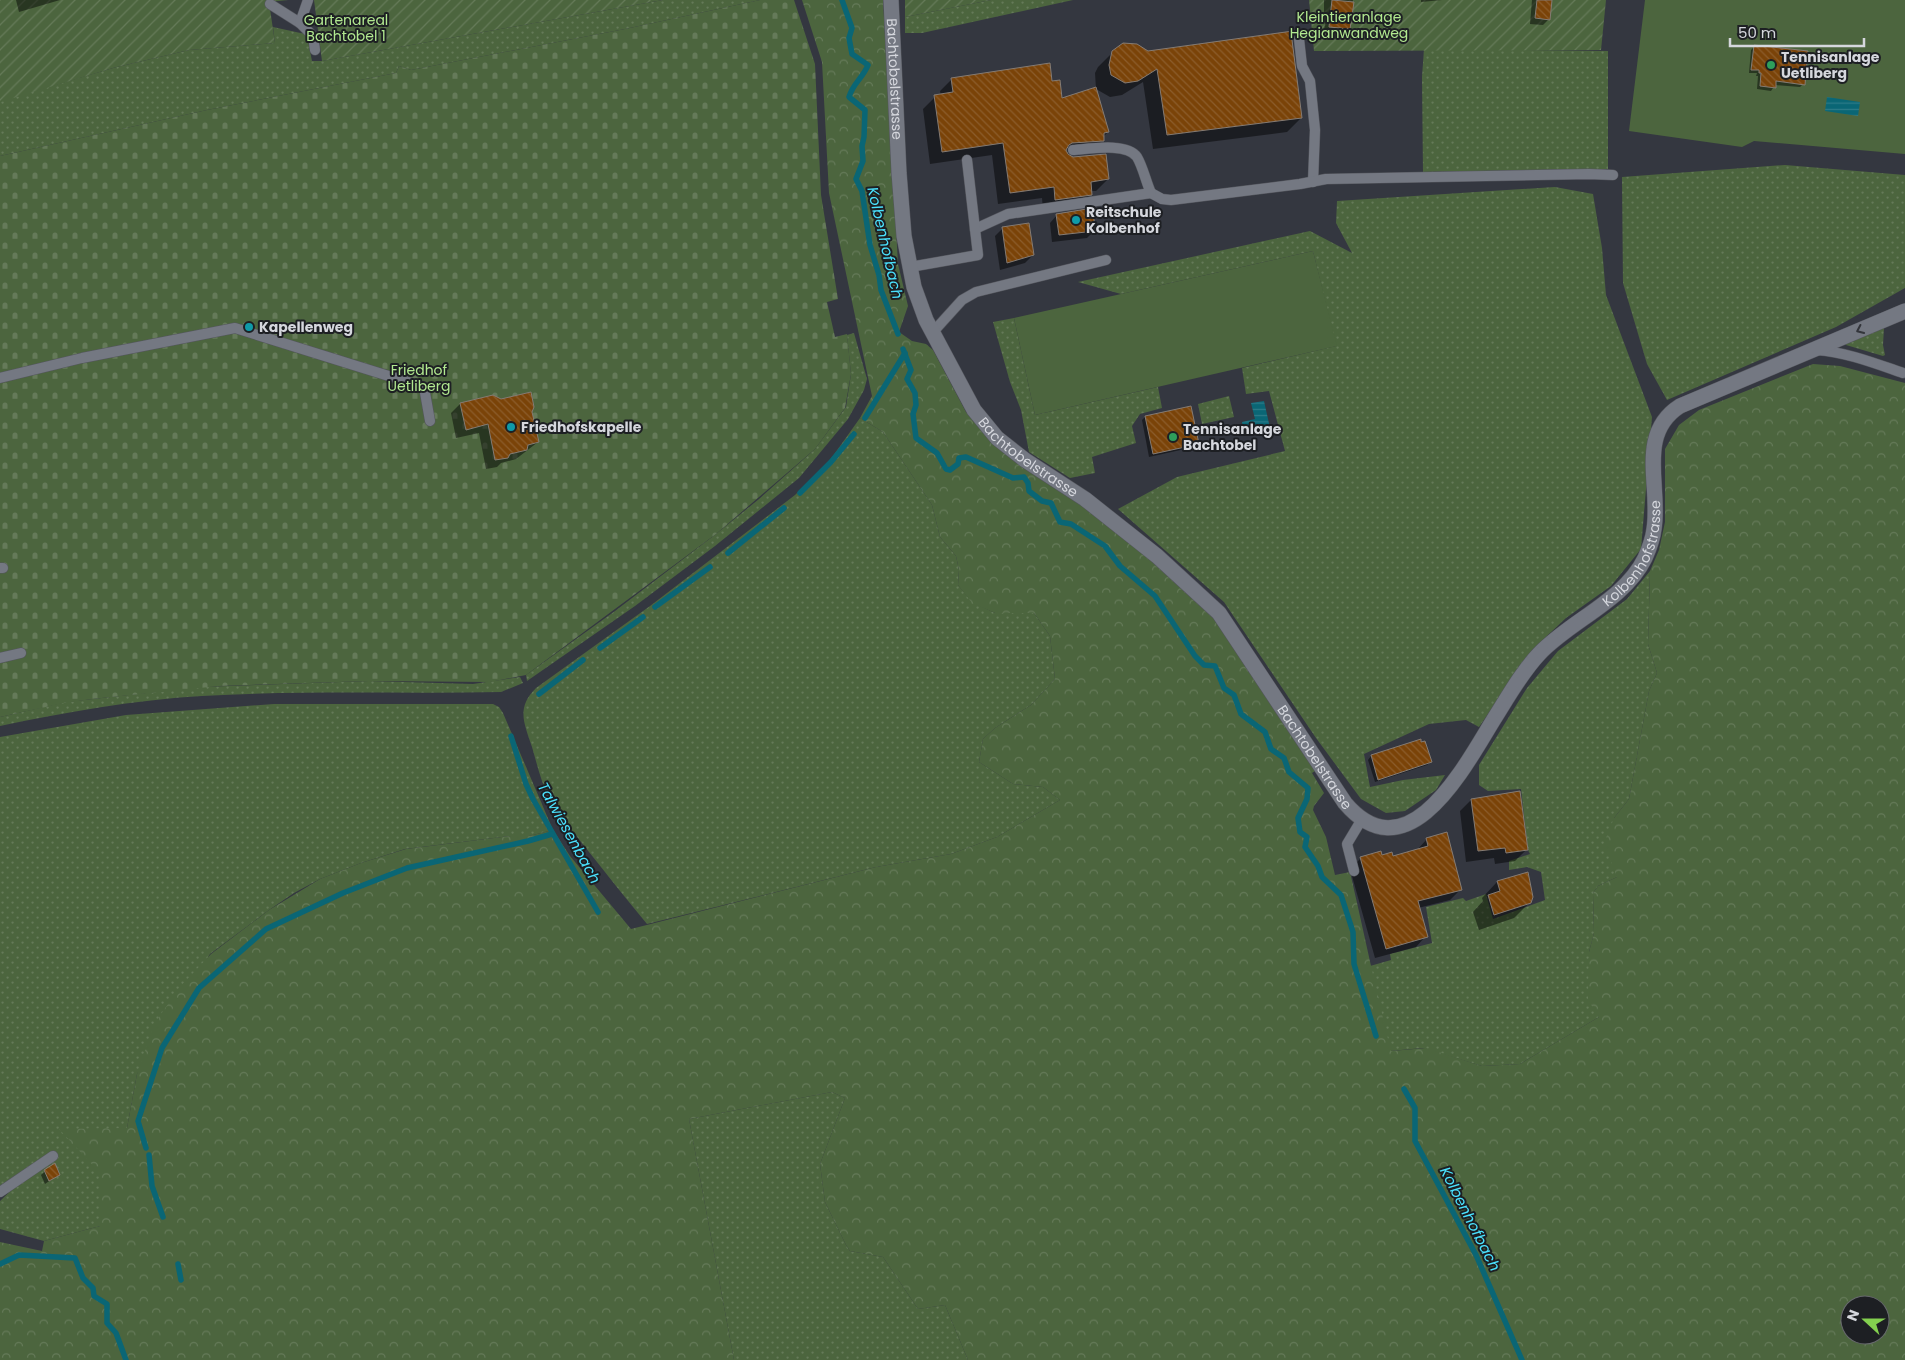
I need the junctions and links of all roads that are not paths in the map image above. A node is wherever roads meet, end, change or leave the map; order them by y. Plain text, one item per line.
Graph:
1 (308, 0) edge
2 (891, 0) edge
3 (270, 4) dead end
4 (300, 23) junction
5 (1298, 39) dead end
6 (315, 50) dead end
7 (1073, 150) dead end
8 (967, 160) dead end
9 (1613, 175) dead end
10 (1312, 182) junction
11 (1151, 194) junction
12 (975, 229) junction
13 (1106, 260) dead end
14 (910, 267) junction
15 (1905, 311) edge
16 (933, 332) junction
17 (1815, 350) junction
18 (1903, 373) dead end
19 (0, 378) edge
20 (430, 421) dead end
21 (21, 653) dead end
22 (0, 658) edge
23 (1362, 819) junction
24 (1354, 871) dead end
25 (53, 1156) dead end
26 (0, 1192) edge

1 - 4 lane
2 - 14 street, Bachtobelstrasse
3 - 4 lane
4 - 6 lane
5 - 10 lane
7 - 11 lane
8 - 12 lane
9 - 10 lane
10 - 11 lane
11 - 12 lane
12 - 14 lane
13 - 16 lane
14 - 16 street, Bachtobelstrasse
15 -> 17 street, Kolbenhofstrasse
16 - 23 street, Bachtobelstrasse
17 - 18 lane
17 - 23 street, Kolbenhofstrasse
19 - 20 lane
21 - 22 lane
23 - 24 lane
25 - 26 lane

